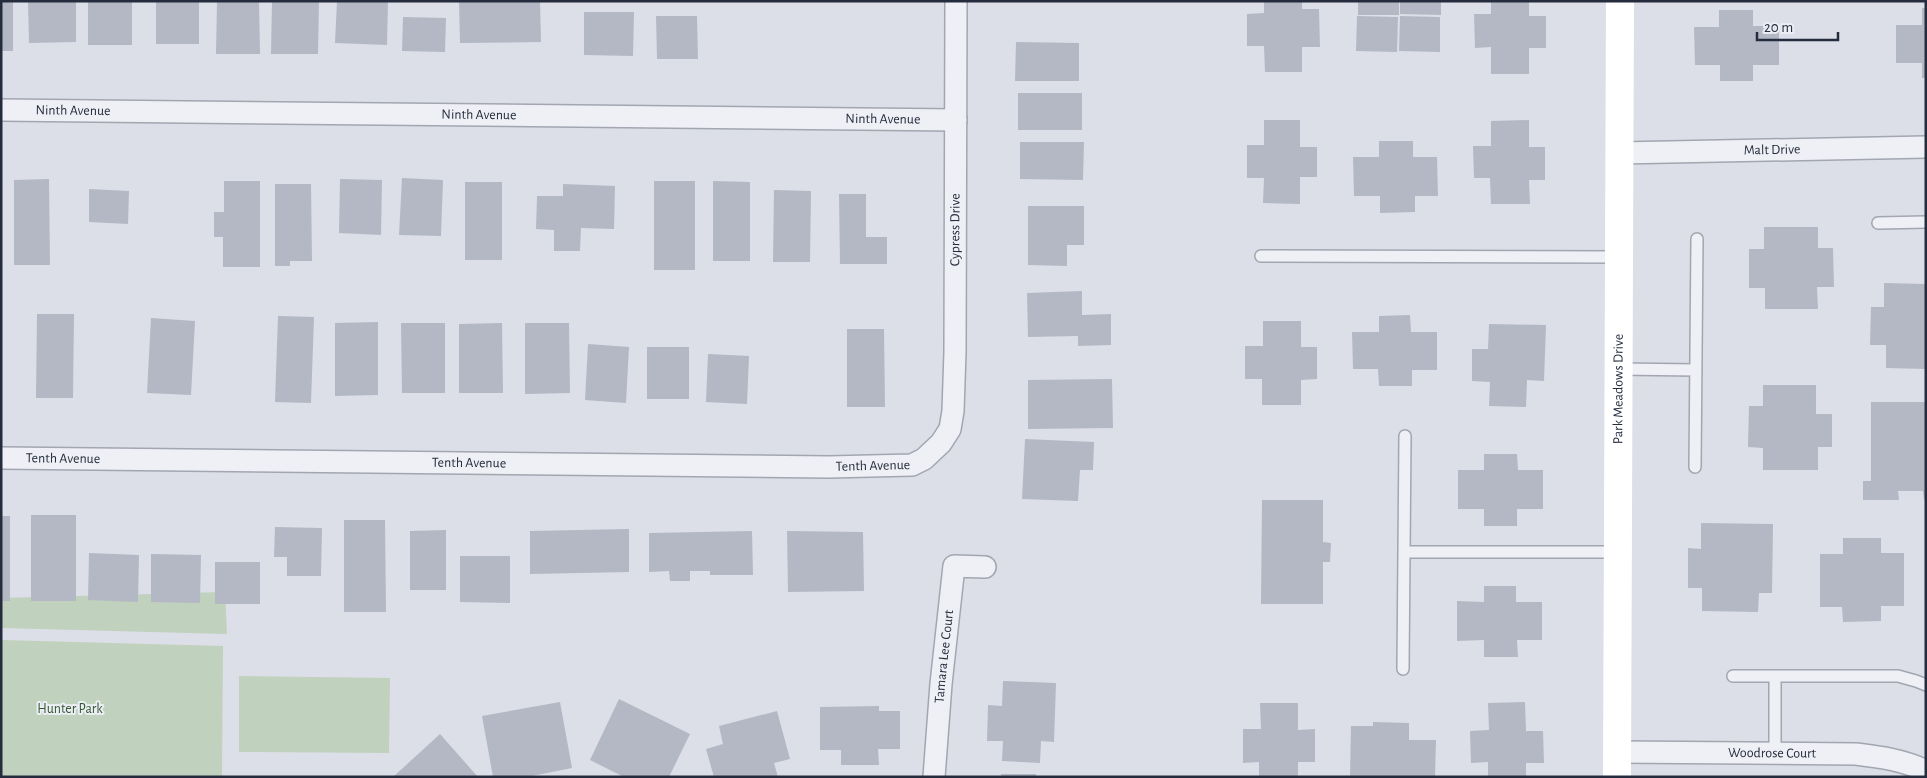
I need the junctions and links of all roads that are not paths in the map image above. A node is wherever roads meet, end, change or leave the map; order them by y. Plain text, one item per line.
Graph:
1 (956, 1) edge
2 (1620, 1) edge
3 (1, 110) edge
4 (956, 120) junction
5 (1926, 147) edge
6 (1620, 153) junction
7 (1926, 222) edge
8 (1878, 223) dead end
9 (1696, 239) dead end
10 (1260, 256) dead end
11 (1620, 258) junction
12 (1619, 369) junction
13 (1696, 370) junction
14 (1405, 436) dead end
15 (932, 453) joint
16 (1, 458) edge
17 (1695, 467) dead end
18 (1404, 552) junction
19 (1618, 552) junction
20 (985, 567) dead end
21 (1403, 669) dead end
22 (1733, 676) dead end
23 (1775, 676) junction
24 (1926, 685) edge
25 (1775, 753) junction
26 (1617, 764) edge
27 (1926, 770) edge
28 (934, 777) edge

1 - 4 street, Cypress Drive
2 - 6 street, Park Meadows Drive
3 - 4 street, Ninth Avenue
4 - 15 street, Cypress Drive
5 - 6 street, Malt Drive
6 - 11 street, Park Meadows Drive
7 - 8 lane
9 - 13 lane
10 - 11 lane
11 - 12 street, Park Meadows Drive
12 - 13 lane
12 - 19 street, Park Meadows Drive
13 - 17 lane
14 - 18 lane
15 - 16 street, Tenth Avenue
18 - 19 lane
18 - 21 lane
19 - 26 street, Park Meadows Drive
20 - 28 street, Tamara Lee Court
22 - 23 lane
23 - 24 lane
23 - 25 lane
25 - 26 street, Woodrose Court
25 - 27 street, Woodrose Court

